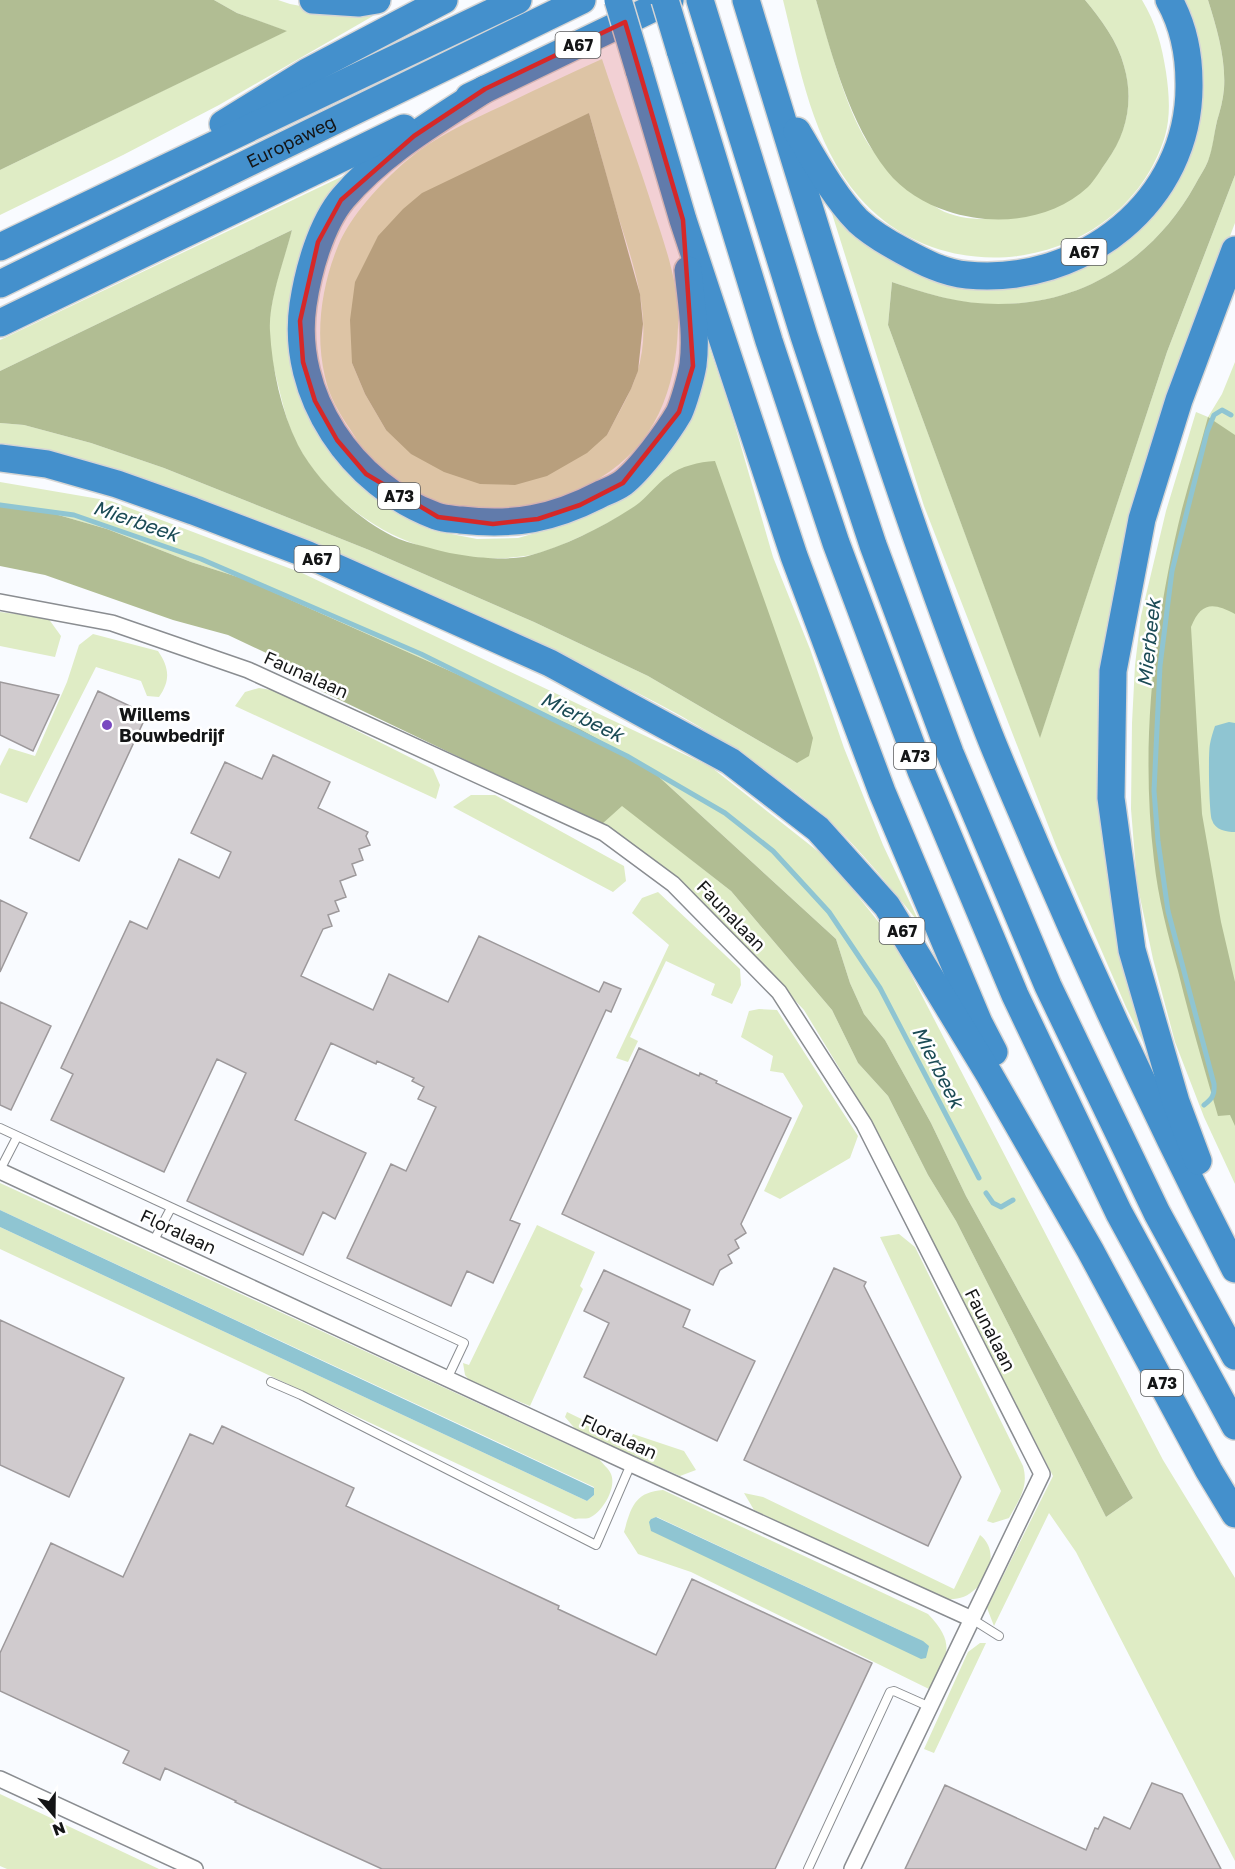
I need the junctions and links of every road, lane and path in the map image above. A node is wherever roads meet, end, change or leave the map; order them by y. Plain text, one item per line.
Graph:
1 (313, 0) edge
2 (377, 0) edge
3 (444, 0) edge
4 (518, 0) edge
5 (582, 0) edge
6 (618, 0) edge
7 (665, 0) edge
8 (670, 0) edge
9 (700, 0) edge
10 (1169, 0) edge
11 (749, 8) edge
12 (485, 89) junction
13 (776, 97) junction
14 (106, 195) junction
15 (683, 220) junction
16 (0, 247) edge
17 (1235, 250) edge
18 (0, 284) edge
19 (0, 323) edge
20 (0, 458) edge
21 (0, 602) edge
22 (0, 1128) edge
23 (17, 1137) junction
24 (0, 1171) edge
25 (171, 1208) junction
26 (153, 1242) junction
27 (1090, 1250) junction
28 (1235, 1261) edge
29 (1235, 1269) edge
30 (1235, 1356) edge
31 (447, 1379) junction
32 (271, 1382) dead end
33 (1235, 1426) edge
34 (631, 1464) junction
35 (1235, 1514) edge
36 (972, 1619) junction
37 (999, 1636) dead end
38 (930, 1707) junction
39 (0, 1779) edge
40 (195, 1869) edge
41 (808, 1869) edge
42 (852, 1869) edge

1 - 2 highway
3 - 14 highway
4 - 14 highway, Europaweg
5 - 18 highway, Europaweg / A67
6 - 15 highway, A73, bridge
7 - 33 highway, A73, bridge
8 - 12 highway, A67
9 - 30 highway, A73
10 - 13 highway, A67
11 - 13 highway
12 - 15 highway, A73
12 - 19 highway, A67
13 - 29 highway
14 - 16 highway, Europaweg
15 - 27 highway, A73
17 - 28 highway
20 - 27 highway, A67
21 - 36 street, Faunalaan
22 - 23 lane
23 - 24 lane
23 - 25 lane
24 - 26 street, Floralaan
25 - 26 lane
25 - 31 lane
26 - 31 street, Floralaan
27 - 35 highway, A73
31 - 34 street, Floralaan
32 - 34 lane
34 - 36 street, Floralaan
36 - 37 lane
36 - 38 street
38 - 41 lane
38 - 42 street
39 - 40 street

